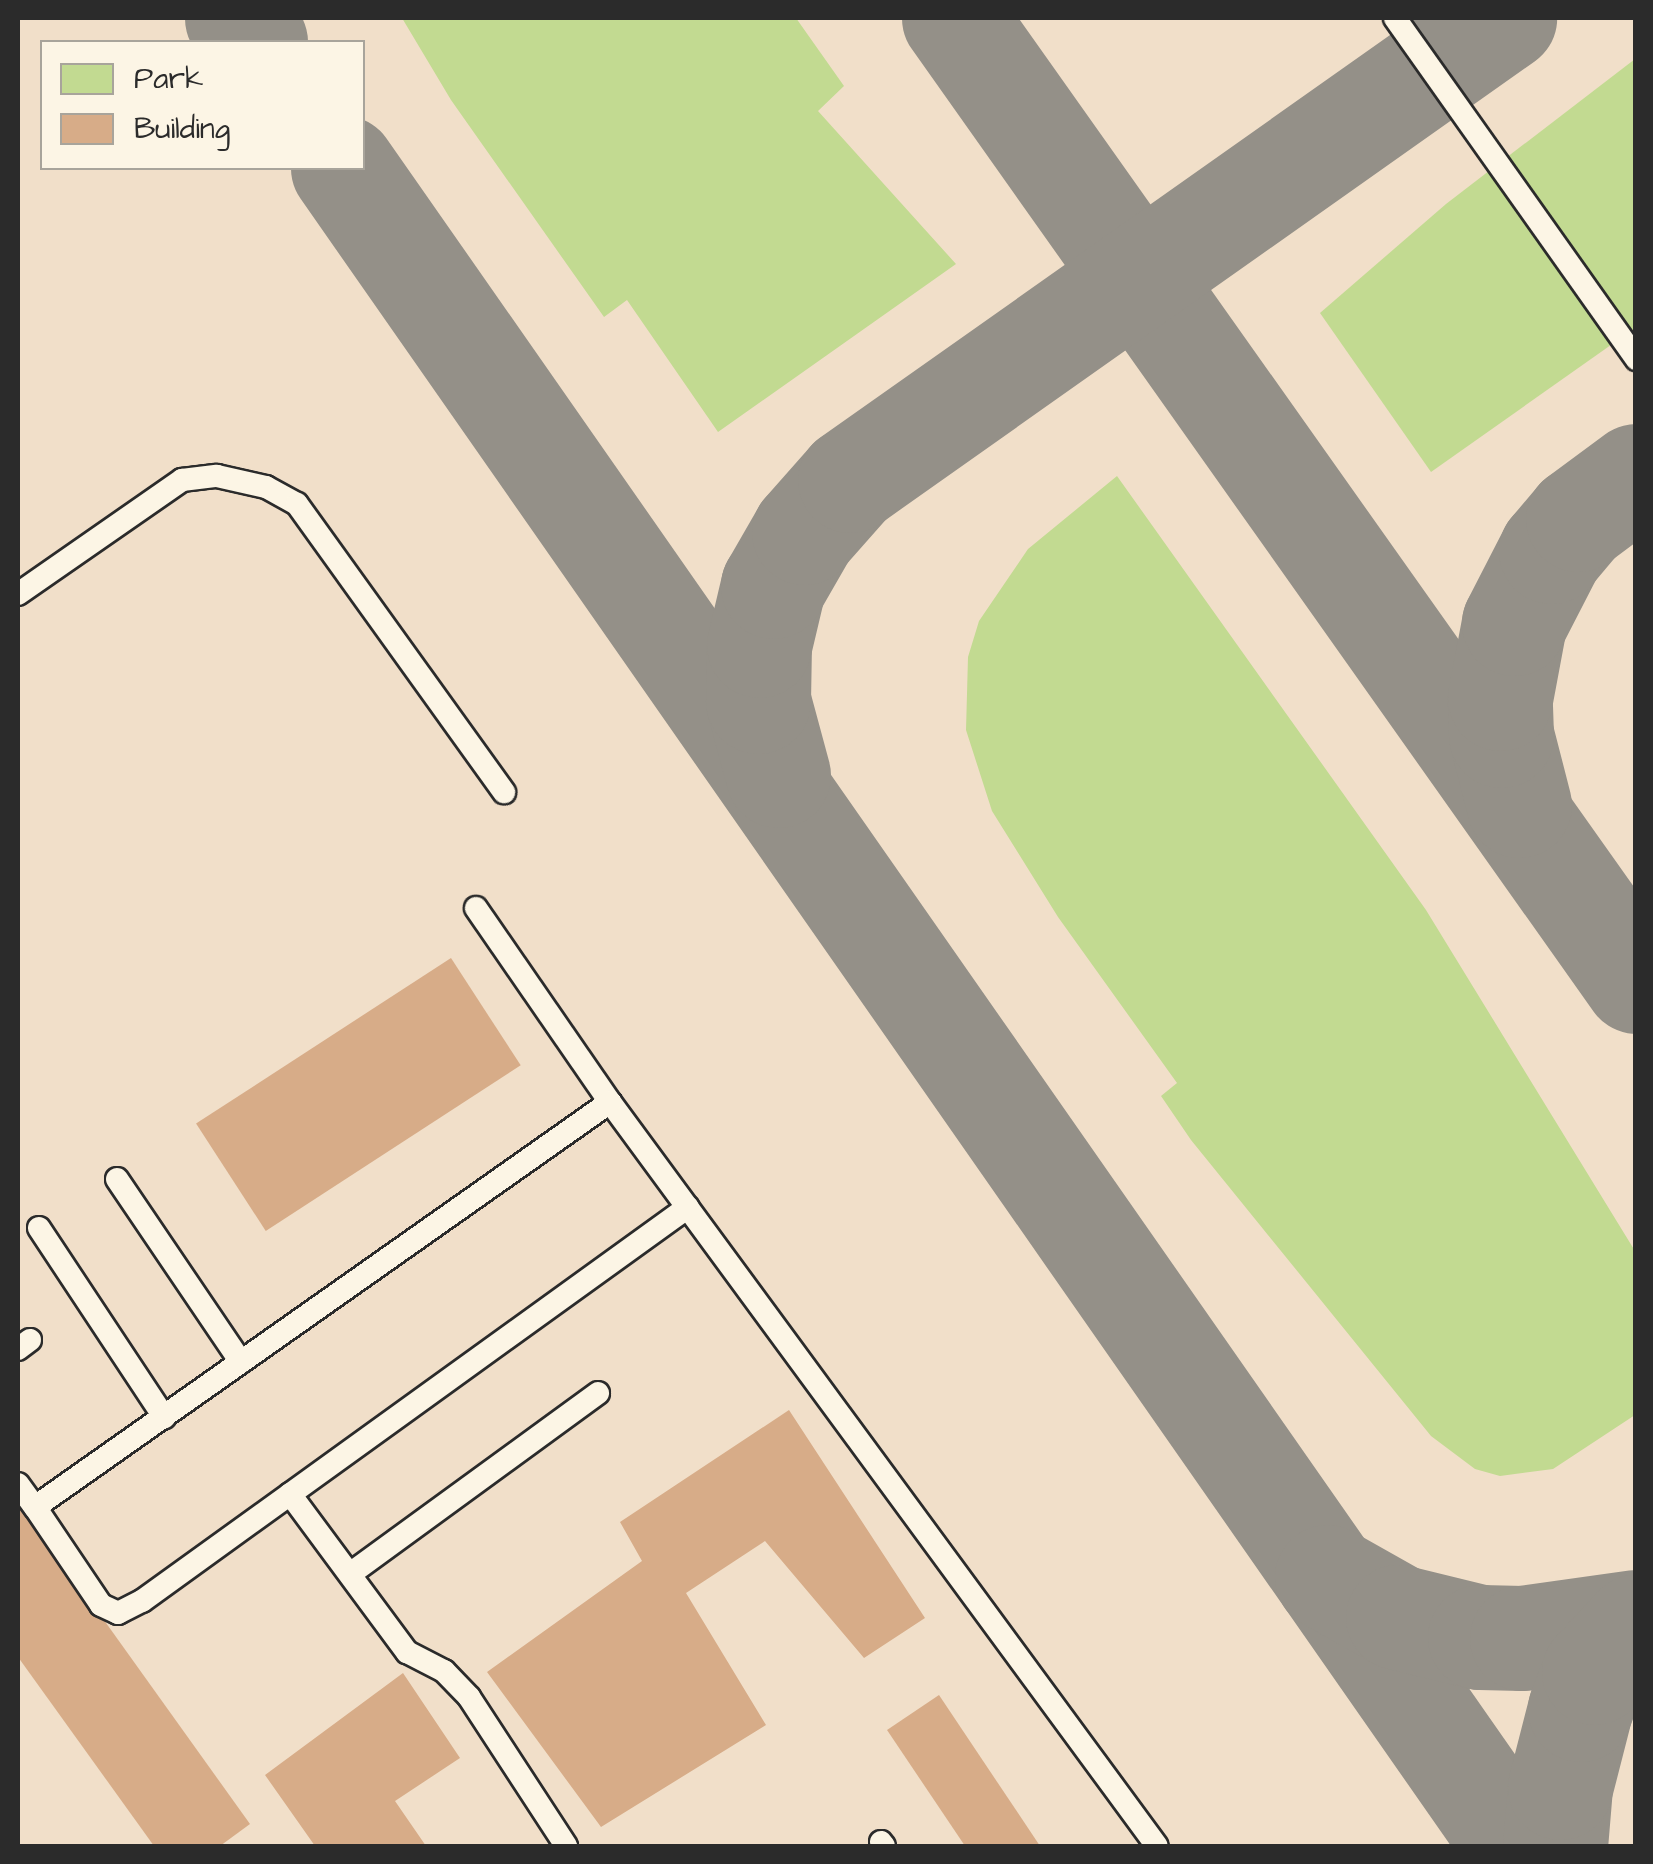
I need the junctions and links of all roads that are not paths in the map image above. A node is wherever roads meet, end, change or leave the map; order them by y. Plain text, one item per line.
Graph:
1 (1395, 18) edge
2 (1636, 359) edge
3 (18, 594) edge
4 (504, 792) dead end
5 (476, 908) dead end
6 (610, 1102) junction
7 (117, 1179) dead end
8 (688, 1207) junction
9 (38, 1228) dead end
10 (241, 1362) junction
11 (598, 1394) dead end
12 (164, 1417) junction
13 (18, 1484) edge
14 (290, 1494) junction
15 (35, 1508) junction
16 (350, 1574) junction
17 (566, 1846) edge
18 (1157, 1846) edge

1 - 2 lane
3 - 4 lane
5 - 6 lane
6 - 8 lane
6 - 10 lane
7 - 10 lane
8 - 14 lane
8 - 18 lane
9 - 12 lane
10 - 12 lane
11 - 16 lane
12 - 15 lane
13 - 15 lane
14 - 15 lane
14 - 16 lane
16 - 17 lane

